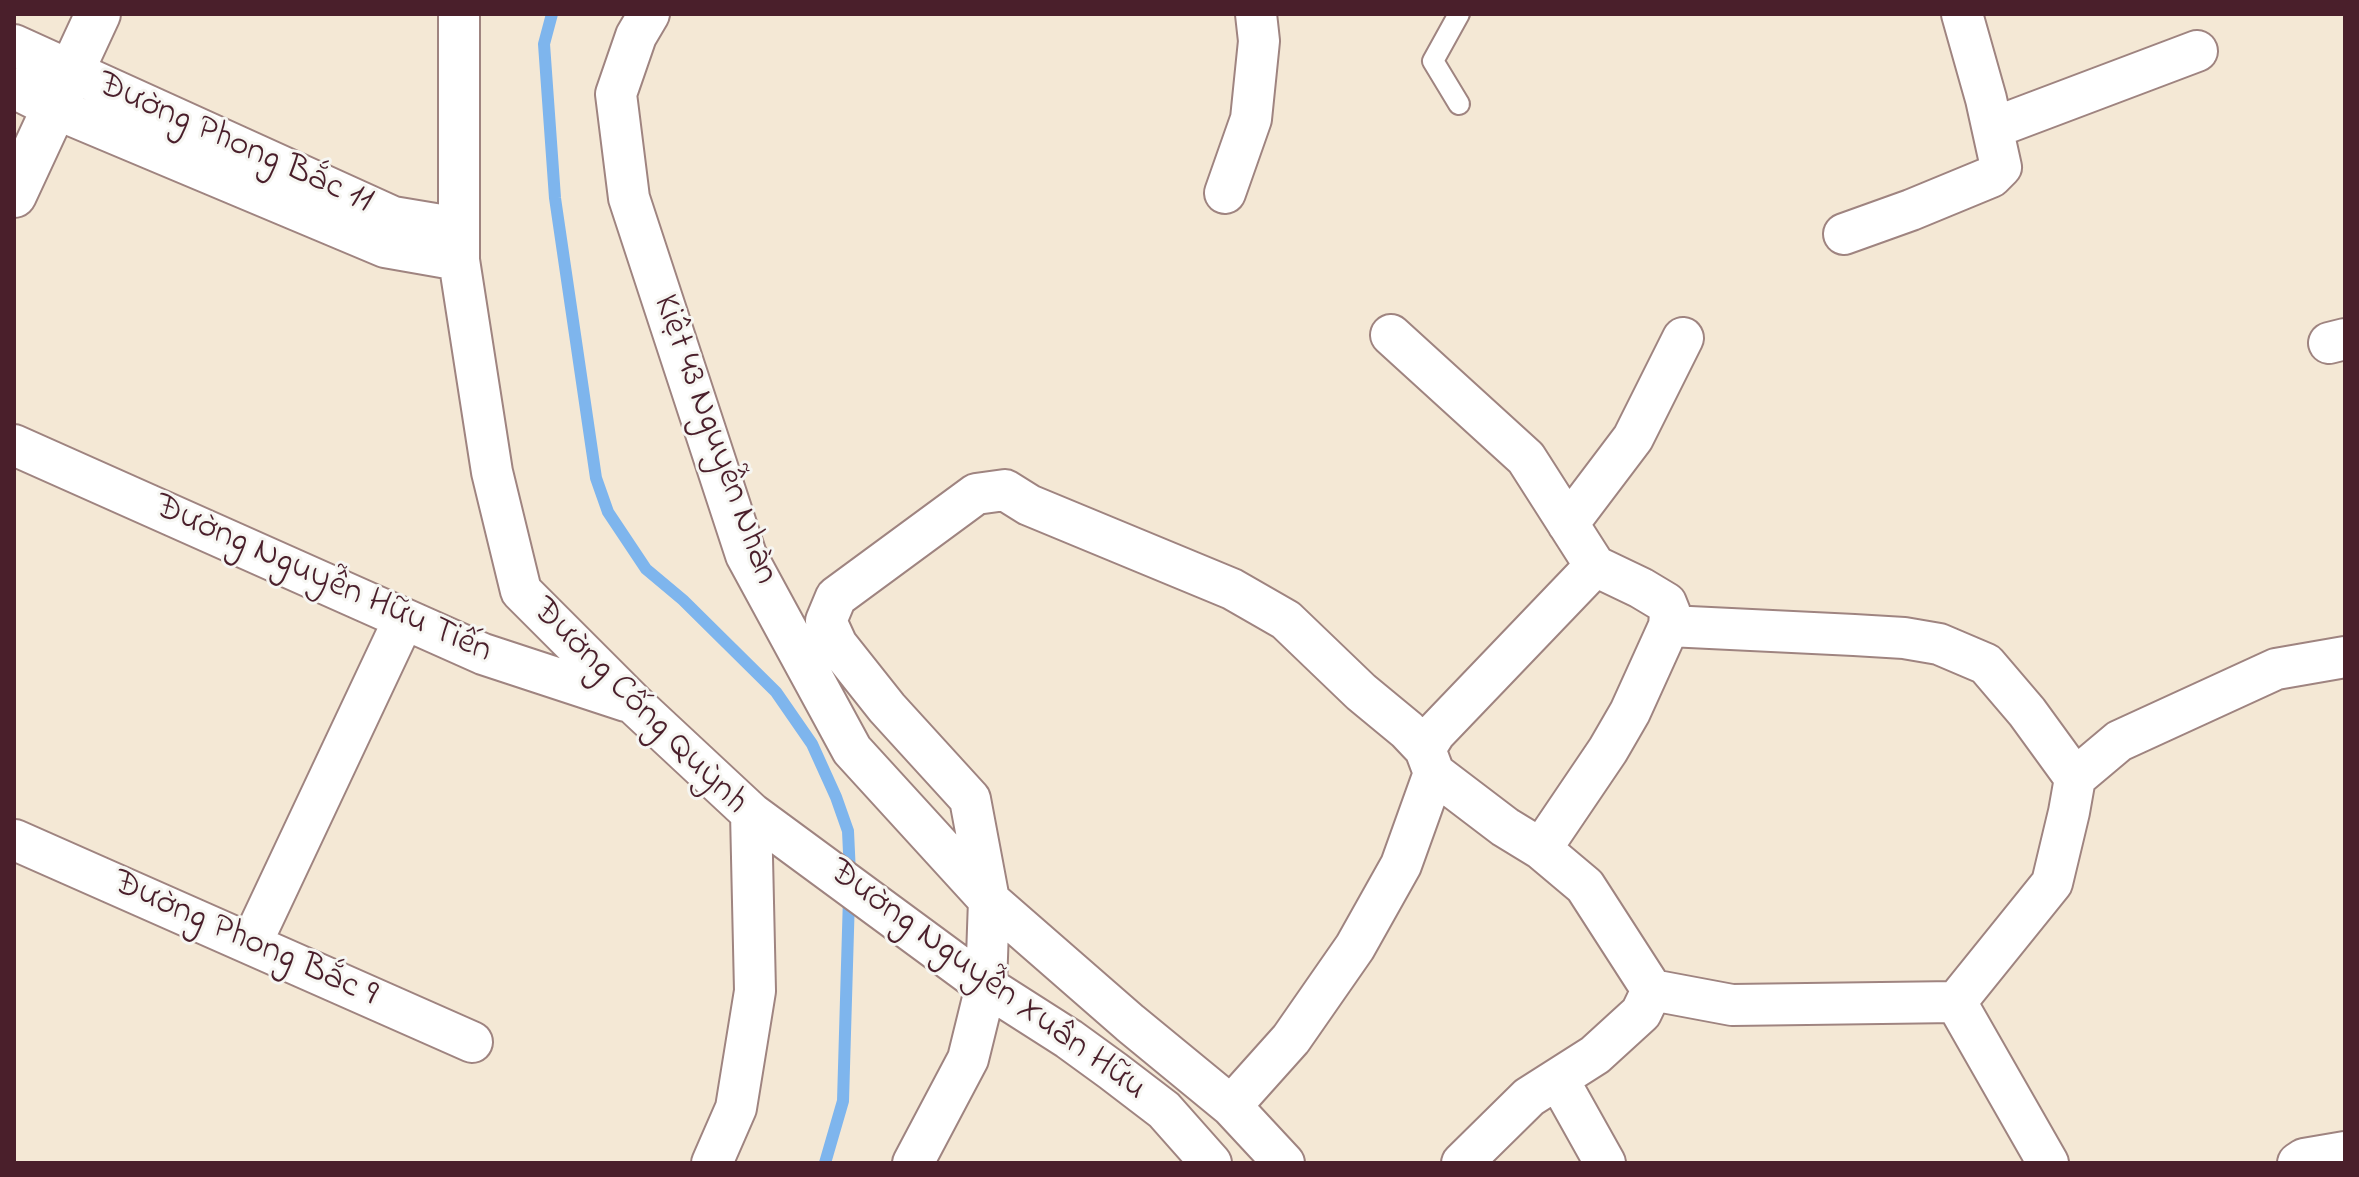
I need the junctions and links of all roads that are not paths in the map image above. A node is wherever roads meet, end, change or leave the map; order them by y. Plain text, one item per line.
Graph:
1 (98, 14) edge
2 (459, 14) edge
3 (649, 14) edge
4 (1256, 14) edge
5 (1459, 14) edge
6 (1962, 14) edge
7 (14, 45) edge
8 (2197, 51) dead end
9 (14, 88) edge
10 (63, 90) junction
11 (1459, 104) dead end
12 (1993, 128) junction
13 (1225, 193) dead end
14 (14, 195) edge
15 (1844, 234) dead end
16 (459, 244) junction
17 (1391, 335) dead end
18 (1683, 338) dead end
19 (14, 445) edge
20 (1568, 524) junction
21 (1595, 566) junction
22 (404, 619) junction
23 (1669, 626) junction
24 (2345, 657) edge
25 (634, 704) junction
26 (1429, 761) junction
27 (2075, 778) junction
28 (751, 813) junction
29 (15, 840) edge
30 (1541, 849) junction
31 (989, 900) junction
32 (251, 944) junction
33 (986, 986) junction
34 (1652, 990) junction
35 (1956, 1002) junction
36 (472, 1042) dead end
37 (1558, 1079) junction
38 (1231, 1106) junction
39 (2345, 1152) edge
40 (712, 1163) edge
41 (913, 1163) edge
42 (1211, 1163) edge
43 (1284, 1163) edge
44 (1462, 1163) edge
45 (1605, 1163) edge
46 (2048, 1163) edge
47 (2298, 1163) edge

1 - 10 street
2 - 16 street, Đường Cống Quỳnh
3 - 31 street, Kiệt 43 Nguyễn Nhàn
4 - 13 street
5 - 11 lane
6 - 12 street
7 - 10 street, Đường Phong Bắc 11
8 - 12 street
9 - 10 street, Đường Phong Bắc 11
10 - 14 street
10 - 16 street, Đường Phong Bắc 11
12 - 15 street
16 - 25 street, Đường Cống Quỳnh
17 - 20 street
18 - 20 street
19 - 22 street, Đường Nguyễn Hữu Tiến
20 - 21 street
21 - 23 street
21 - 26 street
22 - 25 street, Đường Nguyễn Hữu Tiến
22 - 32 street
23 - 27 street
23 - 30 street
24 - 27 street
25 - 28 street, Đường Cống Quỳnh
26 - 30 street
26 - 31 street
26 - 38 street
27 - 35 street
28 - 33 street, Đường Nguyễn Xuân Hữu
28 - 40 street, Đường Cống Quỳnh
29 - 32 street, Đường Phong Bắc 9
30 - 34 street
31 - 33 street
31 - 38 street, Đường Nguyễn Xuân Hữu
32 - 36 street, Đường Phong Bắc 9
33 - 41 street
33 - 42 street, Đường Nguyễn Xuân Hữu
34 - 35 street
34 - 37 street
35 - 46 street
37 - 44 street
37 - 45 street
38 - 43 street, Đường Nguyễn Xuân Hữu
39 - 47 street

